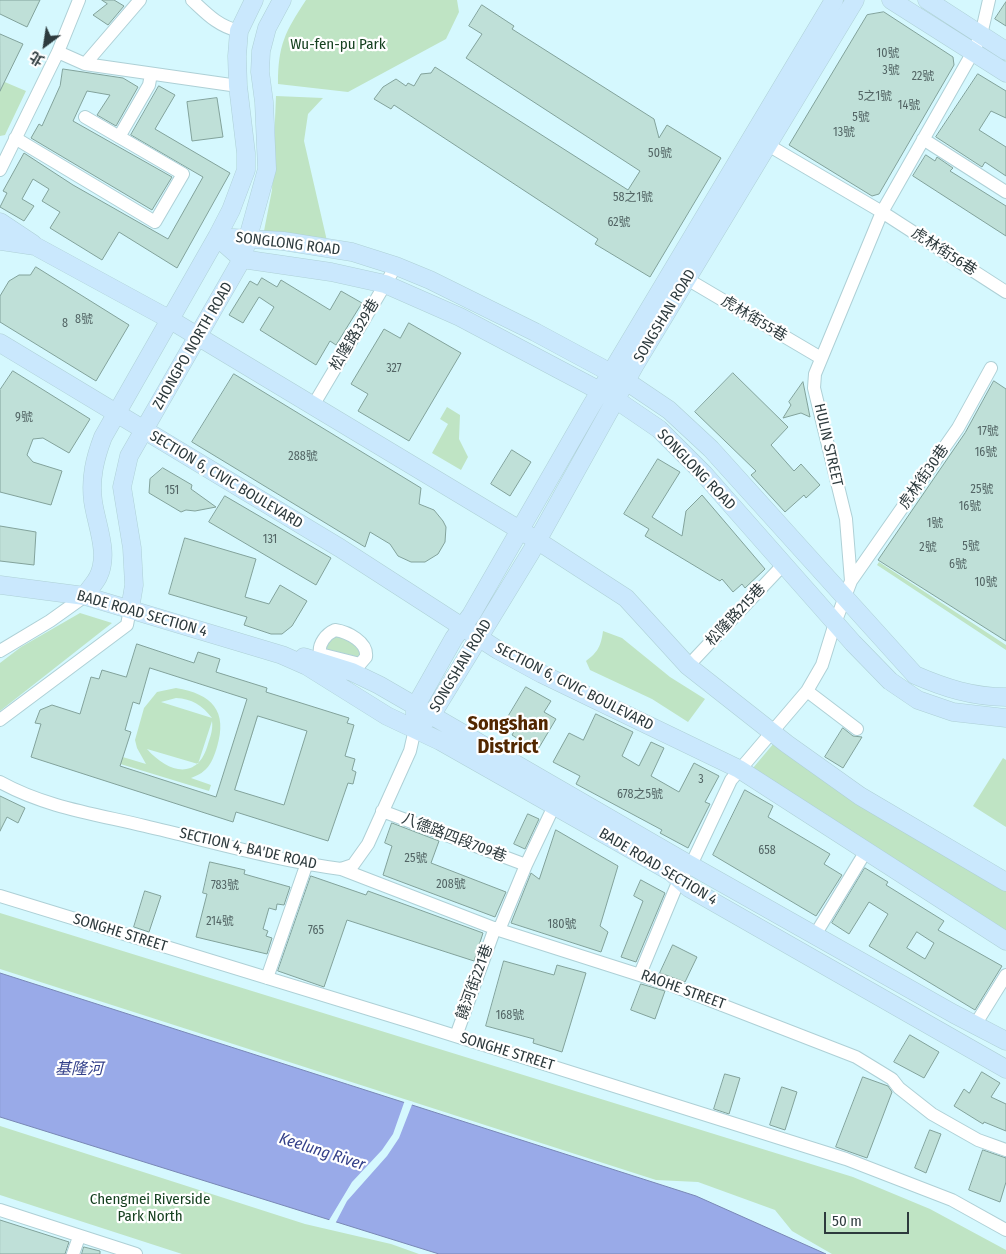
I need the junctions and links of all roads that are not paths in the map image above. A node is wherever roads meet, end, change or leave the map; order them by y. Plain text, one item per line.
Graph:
1 (79, 0) edge
2 (140, 0) edge
3 (192, 0) edge
4 (254, 0) edge
5 (282, 0) edge
6 (834, 0) edge
7 (855, 0) edge
8 (891, 0) edge
9 (927, 0) edge
10 (989, 0) edge
11 (983, 27) junction
12 (239, 31) junction
13 (1006, 51) edge
14 (58, 52) junction
15 (973, 52) junction
16 (85, 64) junction
17 (1006, 73) edge
18 (151, 74) junction
19 (238, 86) junction
20 (86, 117) dead end
21 (119, 137) junction
22 (14, 138) junction
23 (924, 139) junction
24 (768, 145) junction
25 (0, 170) edge
26 (1006, 192) edge
27 (882, 212) junction
28 (0, 222) edge
29 (217, 237) junction
30 (248, 237) junction
31 (0, 240) edge
32 (35, 246) junction
33 (242, 259) junction
34 (396, 266) junction
35 (687, 279) junction
36 (385, 284) junction
37 (1006, 292) edge
38 (169, 319) junction
39 (199, 336) junction
40 (0, 343) edge
41 (821, 358) junction
42 (991, 368) dead end
43 (619, 377) junction
44 (609, 395) junction
45 (314, 404) junction
46 (118, 415) junction
47 (144, 430) junction
48 (520, 530) junction
49 (538, 540) junction
50 (783, 565) junction
51 (851, 581) junction
52 (0, 585) edge
53 (85, 596) junction
54 (844, 599) junction
55 (130, 609) junction
56 (835, 623) junction
57 (462, 626) junction
58 (479, 637) junction
59 (0, 651) edge
60 (282, 655) junction
61 (688, 666) junction
62 (807, 691) junction
63 (1006, 697) edge
64 (415, 707) junction
65 (432, 716) junction
66 (1006, 718) edge
67 (0, 720) edge
68 (415, 730) junction
69 (857, 730) dead end
70 (772, 731) junction
71 (739, 769) junction
72 (0, 782) edge
73 (554, 806) junction
74 (382, 811) junction
75 (866, 851) junction
76 (307, 863) junction
77 (526, 865) junction
78 (691, 865) junction
79 (341, 869) junction
80 (680, 880) junction
81 (1006, 882) edge
82 (0, 896) edge
83 (497, 929) junction
84 (814, 935) junction
85 (1006, 941) edge
86 (640, 974) junction
87 (1006, 974) edge
88 (267, 978) junction
89 (975, 1025) junction
90 (456, 1036) junction
91 (1006, 1041) edge
92 (1006, 1069) edge
93 (1006, 1150) edge
94 (0, 1210) edge
95 (1006, 1230) edge
96 (79, 1237) junction
97 (73, 1254) edge
98 (136, 1254) edge

1 - 14 street
2 - 16 street
3 - 12 street
4 - 12 street, ZHONGPO NORTH ROAD
5 - 30 street, ZHONGPO NORTH ROAD
6 - 43 street, SONGSHAN ROAD
7 - 24 street, SONGSHAN ROAD
8 - 15 street
9 - 11 street
10 - 11 street, HULIN STREET
11 - 13 street
11 - 15 street, HULIN STREET
12 - 19 street, ZHONGPO NORTH ROAD
14 - 16 street
14 - 22 street
15 - 17 street
15 - 23 street, HULIN STREET
16 - 18 street
18 - 19 street
18 - 21 street
19 - 29 street, ZHONGPO NORTH ROAD
20 - 21 street
21 - 22 street
22 - 25 street
23 - 26 street
23 - 27 street, HULIN STREET
24 - 27 street, 虎林街56巷
24 - 35 street, SONGSHAN ROAD
27 - 37 street, 虎林街56巷
27 - 41 street, HULIN STREET
28 - 32 street
29 - 30 street, SONGLONG ROAD
29 - 33 street, SONGLONG ROAD
29 - 38 street, ZHONGPO NORTH ROAD
30 - 33 street, ZHONGPO NORTH ROAD
30 - 34 street, SONGLONG ROAD
31 - 32 street
32 - 38 street
33 - 36 street, SONGLONG ROAD
33 - 39 street, ZHONGPO NORTH ROAD
34 - 36 street, 松隆路329巷
34 - 43 street, SONGLONG ROAD
35 - 41 street, 虎林街55巷
35 - 43 street, SONGSHAN ROAD
36 - 44 street, SONGLONG ROAD
36 - 45 street, 松隆路329巷
38 - 39 street
38 - 46 street, ZHONGPO NORTH ROAD
39 - 45 street
39 - 47 street, ZHONGPO NORTH ROAD
40 - 46 street, SECTION 6, CIVIC BOULEVARD
41 - 51 street, HULIN STREET
42 - 51 street, 虎林街30巷
43 - 44 street, SONGSHAN ROAD
43 - 54 street, SONGLONG ROAD
44 - 48 street, SONGSHAN ROAD
44 - 49 street, SONGSHAN ROAD
44 - 50 street, SONGLONG ROAD
45 - 48 street
46 - 47 street, SECTION 6, CIVIC BOULEVARD
46 - 53 street, ZHONGPO NORTH ROAD
47 - 55 street, ZHONGPO NORTH ROAD
47 - 57 street, SECTION 6, CIVIC BOULEVARD
48 - 49 street
48 - 57 street, SONGSHAN ROAD
49 - 58 street, SONGSHAN ROAD
49 - 61 street
50 - 56 street, SONGLONG ROAD
50 - 61 street, 松隆路215巷
51 - 54 street, HULIN STREET
52 - 53 street, BADE ROAD SECTION 4
53 - 55 street, BADE ROAD SECTION 4
53 - 59 street, ZHONGPO NORTH ROAD
54 - 56 street, HULIN STREET
54 - 63 street, SONGLONG ROAD
55 - 60 street, BADE ROAD SECTION 4
55 - 67 street, ZHONGPO NORTH ROAD
56 - 62 street, HULIN STREET
56 - 66 street, SONGLONG ROAD
57 - 58 street, SECTION 6, CIVIC BOULEVARD
57 - 64 street, SONGSHAN ROAD
58 - 65 street, SONGSHAN ROAD
58 - 71 street, SECTION 6, CIVIC BOULEVARD
60 - 64 street, BADE ROAD SECTION 4
60 - 68 street, BADE ROAD SECTION 4
61 - 70 street
62 - 69 street
62 - 70 street, HULIN STREET
64 - 65 street, BADE ROAD SECTION 4
64 - 68 street, SONGSHAN ROAD
65 - 68 street, SONGSHAN ROAD
65 - 78 street, BADE ROAD SECTION 4
68 - 73 street, BADE ROAD SECTION 4
68 - 74 street
70 - 71 street, HULIN STREET
70 - 81 street
71 - 75 street, SECTION 6, CIVIC BOULEVARD
71 - 78 street, HULIN STREET
72 - 76 street, SECTION 4, BA'DE ROAD
73 - 77 street, 八德路四段709巷
73 - 80 street, BADE ROAD SECTION 4
74 - 77 street, 八德路四段709巷
74 - 79 street
75 - 84 street
75 - 85 street, SECTION 6, CIVIC BOULEVARD
76 - 79 street, SECTION 4, BA'DE ROAD
76 - 88 street
77 - 83 street, 八德路四段709巷
78 - 80 street, HULIN STREET
78 - 84 street, BADE ROAD SECTION 4
79 - 83 street, RAOHE STREET
80 - 86 street, HULIN STREET
80 - 92 street, BADE ROAD SECTION 4
82 - 88 street, SONGHE STREET
83 - 86 street, RAOHE STREET
83 - 90 street, 饒河街221巷
84 - 89 street, BADE ROAD SECTION 4
86 - 93 street, RAOHE STREET
87 - 89 street
88 - 90 street, SONGHE STREET
89 - 91 street, BADE ROAD SECTION 4
90 - 95 street, SONGHE STREET
94 - 96 street
96 - 97 street
96 - 98 street

